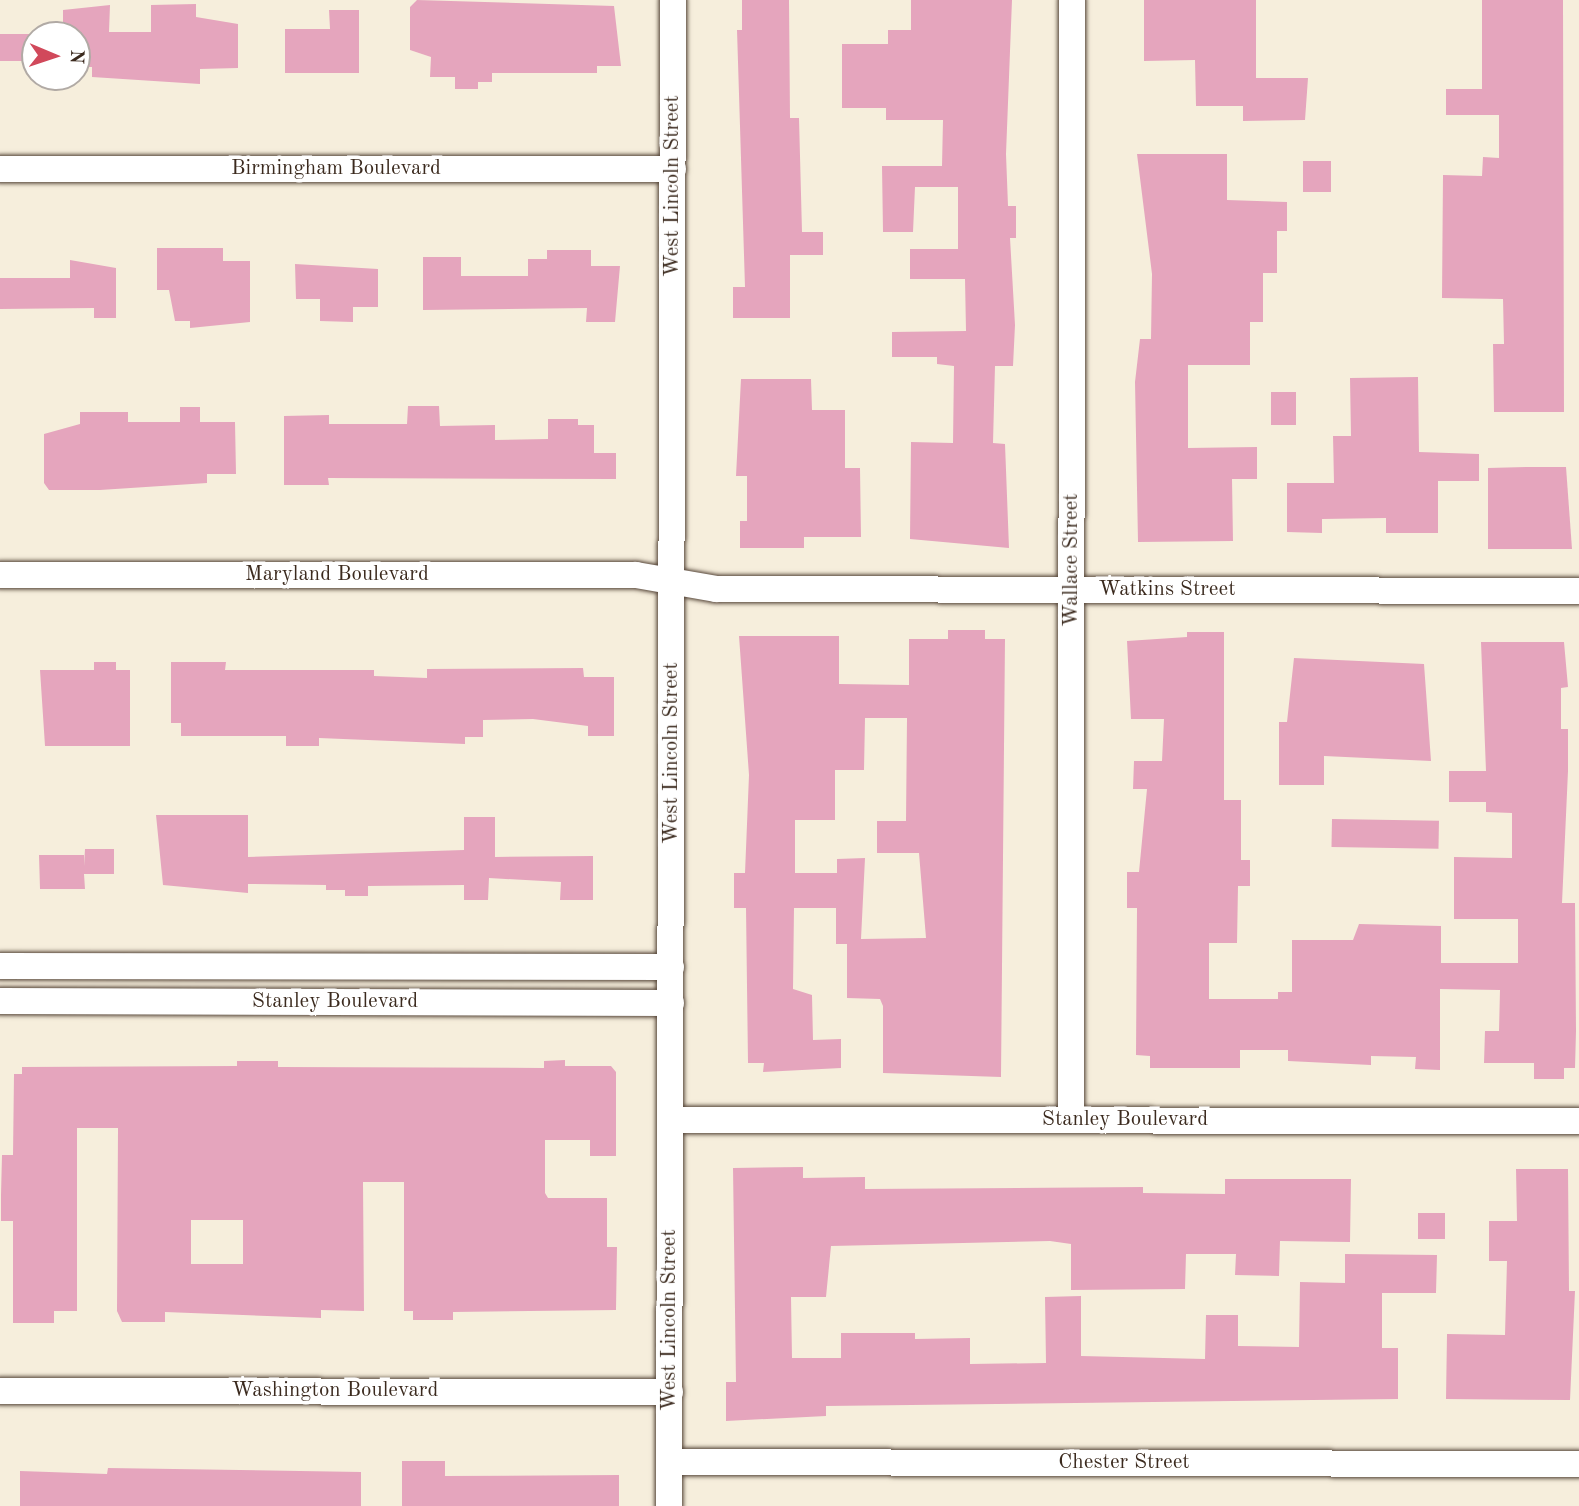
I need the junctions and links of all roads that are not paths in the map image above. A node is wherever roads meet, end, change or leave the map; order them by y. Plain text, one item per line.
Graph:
1 (673, 0) edge
2 (1072, 0) edge
3 (0, 169) edge
4 (673, 169) junction
5 (0, 575) edge
6 (672, 584) junction
7 (1073, 590) junction
8 (1579, 591) edge
9 (0, 966) edge
10 (150, 966) junction
11 (671, 967) junction
12 (0, 1001) edge
13 (150, 1001) junction
14 (671, 1003) junction
15 (1072, 1119) junction
16 (670, 1120) junction
17 (1579, 1122) edge
18 (0, 1391) edge
19 (670, 1392) junction
20 (669, 1462) junction
21 (1579, 1464) edge
22 (669, 1506) edge

1 - 4 street, West Lincoln Street
2 - 7 street, Wallace Street
3 - 4 street, Birmingham Boulevard
4 - 6 street, West Lincoln Street
5 - 6 street, Maryland Boulevard
6 - 7 street, Watkins Street
6 - 11 street, West Lincoln Street
7 - 8 street, Watkins Street
7 - 15 street, Wallace Street
9 - 10 street, Stanley Boulevard
10 - 11 street, Stanley Boulevard
10 - 13 street
11 - 14 street, West Lincoln Street
12 - 13 street, Stanley Boulevard
13 - 14 street, Stanley Boulevard
14 - 16 street, West Lincoln Street
15 - 16 street, Stanley Boulevard
15 - 17 street, Stanley Boulevard
16 - 19 street, West Lincoln Street
18 - 19 street, Washington Boulevard
19 - 20 street, West Lincoln Street
20 - 21 street, Chester Street
20 - 22 street, West Lincoln Street

